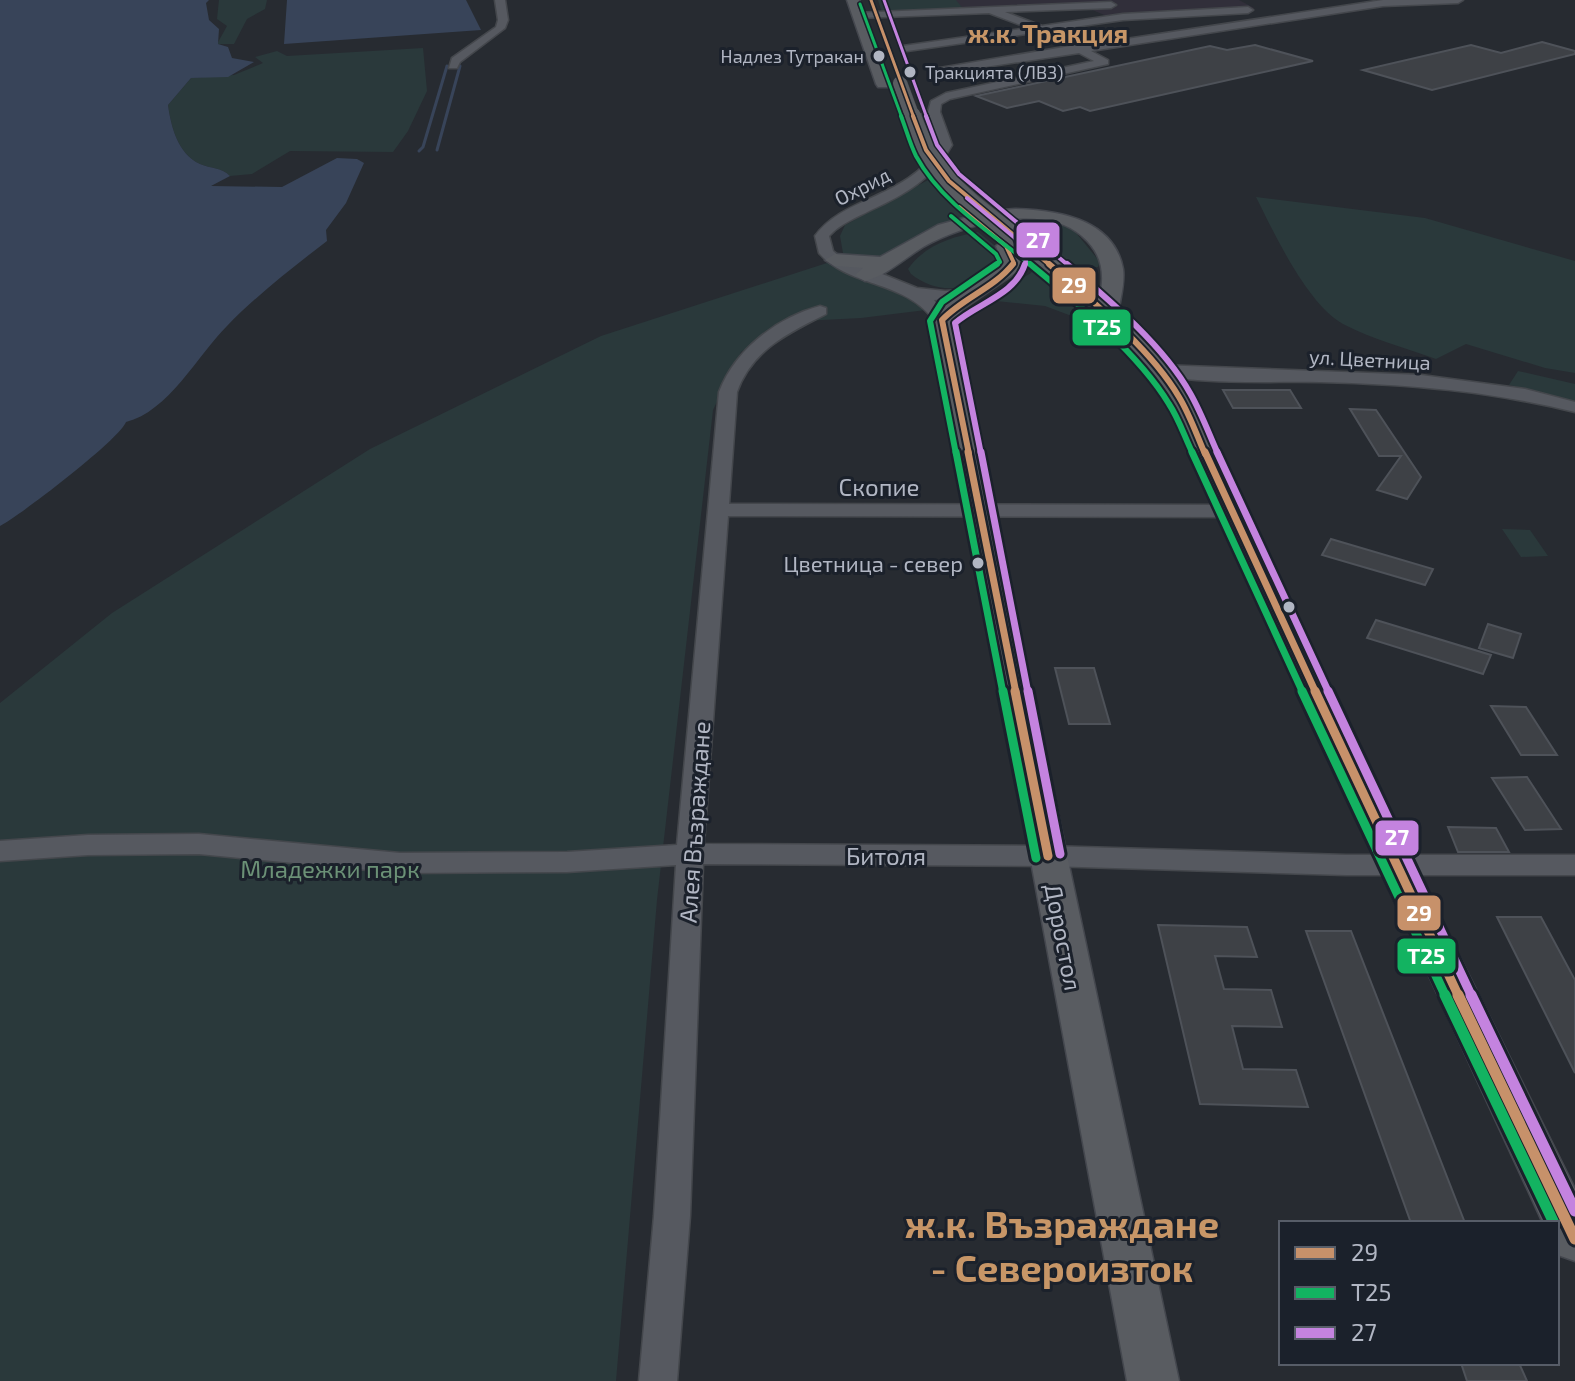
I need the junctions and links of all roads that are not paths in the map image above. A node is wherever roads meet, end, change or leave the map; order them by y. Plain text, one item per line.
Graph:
1 (500, 0) edge
2 (853, 0) edge
3 (871, 0) edge
4 (1458, 0) edge
5 (1122, 4) dead end
6 (1083, 6) junction
7 (1271, 8) dead end
8 (1256, 9) dead end
9 (993, 11) junction
10 (1306, 14) junction
11 (858, 15) junction
12 (875, 15) junction
13 (1112, 18) junction
14 (1018, 19) junction
15 (989, 22) dead end
16 (1044, 28) junction
17 (914, 30) dead end
18 (899, 32) dead end
19 (907, 48) dead end
20 (1080, 49) junction
21 (453, 66) dead end
22 (938, 71) dead end
23 (892, 84) junction
24 (1016, 245) junction
25 (835, 260) junction
26 (889, 268) junction
27 (1113, 273) junction
28 (865, 275) joint
29 (1062, 275) junction
30 (977, 292) junction
31 (914, 293) junction
32 (820, 311) dead end
33 (1107, 314) junction
34 (942, 320) junction
35 (1160, 370) junction
36 (1575, 407) edge
37 (716, 510) junction
38 (1233, 511) junction
39 (981, 512) junction
40 (0, 851) edge
41 (690, 854) junction
42 (1048, 856) junction
43 (1396, 865) junction
44 (1575, 865) edge
45 (1575, 1239) edge
46 (658, 1381) edge
47 (1153, 1381) edge

1 - 21 street
2 - 11 main road
3 - 12 main road
4 - 10 street
5 - 6 street
6 - 9 street
6 - 13 street
7 - 10 street
8 - 13 street
9 - 12 street
9 - 14 street
10 - 20 street
11 - 12 street
11 - 23 main road
12 - 23 main road
13 - 16 street
14 - 15 street
14 - 16 street
16 - 19 street
16 - 20 street
17 - 18 street
20 - 22 street
20 - 25 street, Охрид
23 - 24 main road
24 - 29 main road
24 - 30 main road
25 - 26 main road
25 - 28 street
26 - 27 main road
26 - 28 main road
26 - 31 street
27 - 29 main road
27 - 33 main road
29 - 33 main road
30 - 31 street
30 - 34 main road
31 - 34 street
32 - 37 street, Алея Възраждане
33 - 35 main road
34 - 39 main road, Доростол
35 - 36 street, ул. Цветница
35 - 38 main road
37 - 39 street, Скопие
37 - 41 street, Алея Възраждане
38 - 39 street, Скопие
38 - 43 main road
39 - 42 main road, Доростол
40 - 41 street, Битоля
41 - 42 street, Битоля
41 - 46 street, Алея Възраждане
42 - 43 street, Битоля
42 - 47 main road, Доростол
43 - 44 street, Битоля
43 - 45 main road

